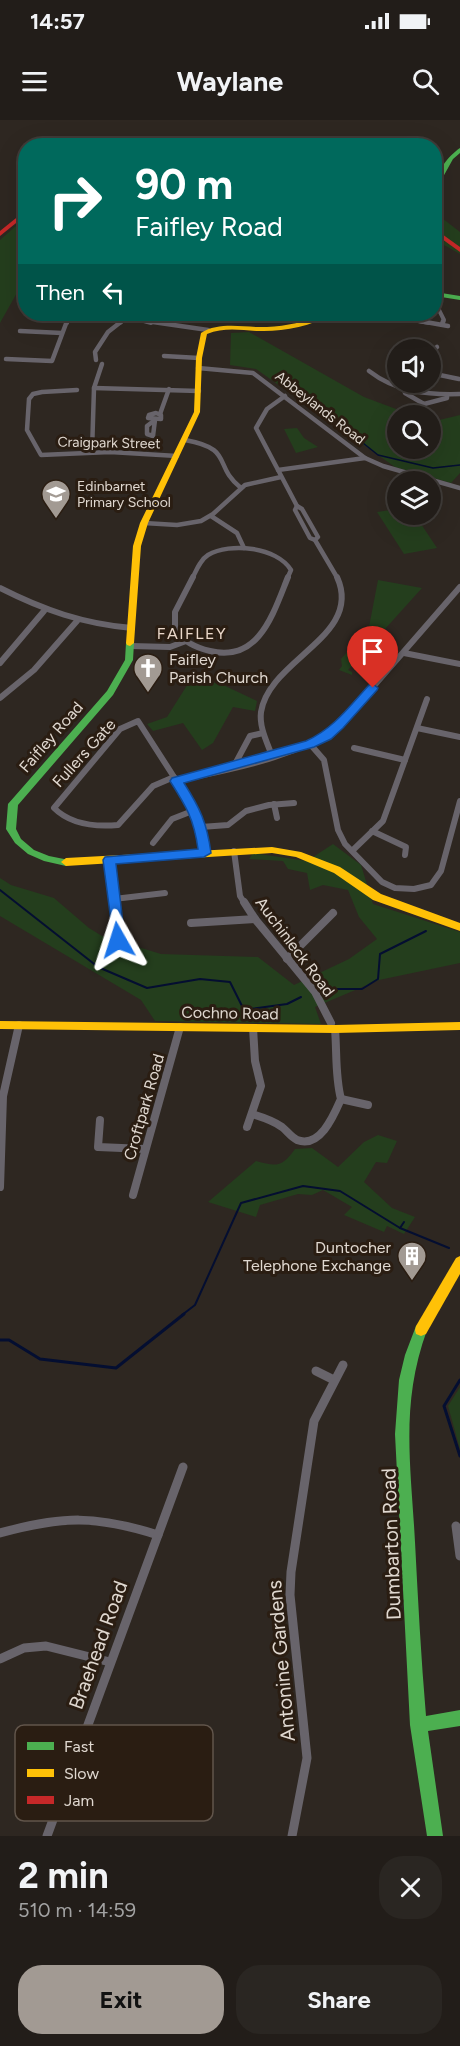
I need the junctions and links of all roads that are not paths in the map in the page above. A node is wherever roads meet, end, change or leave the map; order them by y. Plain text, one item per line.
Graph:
1 (460, 150) edge
2 (442, 174) edge
3 (18, 219) edge
4 (0, 234) edge
5 (442, 236) edge
6 (460, 249) edge
7 (442, 291) edge
8 (460, 298) edge
9 (442, 316) edge
10 (66, 321) edge
11 (122, 321) edge
12 (144, 321) edge
13 (297, 321) edge
14 (420, 321) edge
15 (442, 324) junction
16 (448, 327) dead end
17 (208, 330) junction
18 (20, 331) dead end
19 (62, 333) junction
20 (164, 356) dead end
21 (6, 359) dead end
22 (199, 363) junction
23 (369, 371) dead end
24 (441, 375) edge
25 (460, 378) edge
26 (387, 383) edge
27 (57, 384) dead end
28 (94, 388) junction
29 (169, 389) junction
30 (77, 390) dead end
31 (55, 391) junction
32 (199, 391) junction
33 (405, 393) edge
34 (438, 393) edge
35 (447, 394) junction
36 (460, 394) edge
37 (285, 396) junction
38 (160, 414) junction
39 (185, 440) junction
40 (92, 452) junction
41 (177, 456) junction
42 (365, 458) junction
43 (278, 470) junction
44 (281, 477) junction
45 (241, 488) junction
46 (460, 488) edge
47 (211, 516) junction
48 (144, 523) junction
49 (244, 548) junction
50 (460, 587) edge
51 (0, 588) edge
52 (44, 611) junction
53 (77, 621) junction
54 (132, 628) junction
55 (186, 641) junction
56 (131, 646) junction
57 (404, 653) junction
58 (0, 663) edge
59 (460, 664) edge
60 (0, 698) edge
61 (428, 699) dead end
62 (417, 728) junction
63 (263, 733) junction
64 (460, 737) edge
65 (310, 744) junction
66 (354, 748) dead end
67 (272, 756) junction
68 (405, 760) junction
69 (234, 766) junction
70 (175, 779) junction
71 (460, 801) edge
72 (294, 803) dead end
73 (274, 804) junction
74 (195, 810) junction
75 (277, 818) dead end
76 (201, 827) junction
77 (372, 831) junction
78 (153, 843) dead end
79 (353, 850) junction
80 (234, 851) junction
81 (204, 853) junction
82 (405, 855) dead end
83 (110, 860) junction
84 (165, 893) dead end
85 (114, 899) junction
86 (333, 913) dead end
87 (255, 919) junction
88 (191, 923) dead end
89 (460, 927) edge
90 (118, 940) dead end
91 (287, 959) junction
92 (0, 1025) edge
93 (19, 1025) junction
94 (333, 1026) junction
95 (460, 1026) edge
96 (180, 1027) junction
97 (253, 1028) junction
98 (341, 1099) junction
99 (368, 1105) dead end
100 (252, 1114) junction
101 (100, 1120) dead end
102 (247, 1127) dead end
103 (1, 1148) edge
104 (145, 1149) junction
105 (0, 1187) edge
106 (133, 1195) dead end
107 (460, 1262) edge
108 (343, 1365) dead end
109 (316, 1371) dead end
110 (334, 1380) junction
111 (183, 1467) dead end
112 (456, 1526) dead end
113 (0, 1533) edge
114 (158, 1535) junction
115 (460, 1556) edge
116 (0, 1659) edge
117 (110, 1662) junction
118 (460, 1718) edge
119 (87, 1725) edge
120 (418, 1725) junction
121 (52, 1821) edge
122 (47, 1836) edge
123 (292, 1836) edge
124 (435, 1836) edge

1 - 2 street
3 - 4 street
5 - 6 street
7 - 8 street
9 - 15 street
10 - 19 street
11 - 28 street
12 - 17 street
13 - 17 street
14 - 15 street
15 - 16 street
17 - 22 street, Faifley Road
18 - 19 street
19 - 21 street
20 - 22 street, Abbeylands Road
22 - 32 street, Faifley Road
22 - 37 street, Abbeylands Road
23 - 26 street
24 - 25 street
27 - 31 street
28 - 29 street
28 - 40 street
29 - 32 street
29 - 38 street
30 - 31 street
31 - 40 street, Craigpark Street
32 - 39 street, Faifley Road
33 - 35 street
34 - 35 street
35 - 36 street
37 - 42 street, Abbeylands Road
37 - 43 street
38 - 38 street
39 - 41 street, Faifley Road
39 - 45 street
40 - 41 street, Craigpark Street
41 - 48 street, Faifley Road
42 - 43 street
42 - 46 street, Abbeylands Road
43 - 44 street
44 - 45 street
44 - 63 street
45 - 47 street
47 - 48 street
47 - 49 street
48 - 54 street, Faifley Road
49 - 55 street
49 - 55 street
50 - 57 street
51 - 52 street
52 - 53 street
52 - 58 street
53 - 54 street
53 - 60 street
54 - 56 street, Faifley Road
55 - 56 street
56 - 83 street, Faifley Road
57 - 59 street
57 - 65 street
61 - 62 street
62 - 64 street
62 - 68 street
63 - 67 street
63 - 69 street
65 - 67 street
65 - 79 street
66 - 68 street
67 - 69 street
68 - 77 street
69 - 70 street
70 - 70 street, Fullers Gate
70 - 74 street
71 - 79 street
72 - 73 street
73 - 75 street
73 - 76 street
74 - 76 street
74 - 78 street
76 - 81 street
77 - 79 street
77 - 82 street
80 - 81 street, Faifley Road
80 - 87 street, Auchinleck Road
80 - 89 street, Faifley Road
81 - 83 street, Faifley Road
83 - 85 street
84 - 85 street
85 - 90 street
86 - 91 street
87 - 88 street
87 - 91 street, Auchinleck Road
91 - 94 street, Auchinleck Road
92 - 93 street, Cochno Road
93 - 96 street, Cochno Road
93 - 103 street
94 - 95 street, Cochno Road
94 - 97 street, Cochno Road
94 - 98 street
96 - 97 street, Cochno Road
96 - 104 street, Croftpark Road
97 - 100 street
98 - 99 street
98 - 100 street
100 - 102 street
101 - 104 street
103 - 105 street
104 - 106 street, Croftpark Road
107 - 120 street, Dumbarton Road
108 - 110 street, Antonine Gardens
109 - 110 street
110 - 123 street, Antonine Gardens
111 - 114 street, Braehead Road
112 - 115 street
113 - 114 street
114 - 117 street, Braehead Road
116 - 117 street
117 - 119 street, Braehead Road
118 - 120 street
120 - 124 street, Dumbarton Road
121 - 122 street, Braehead Road

